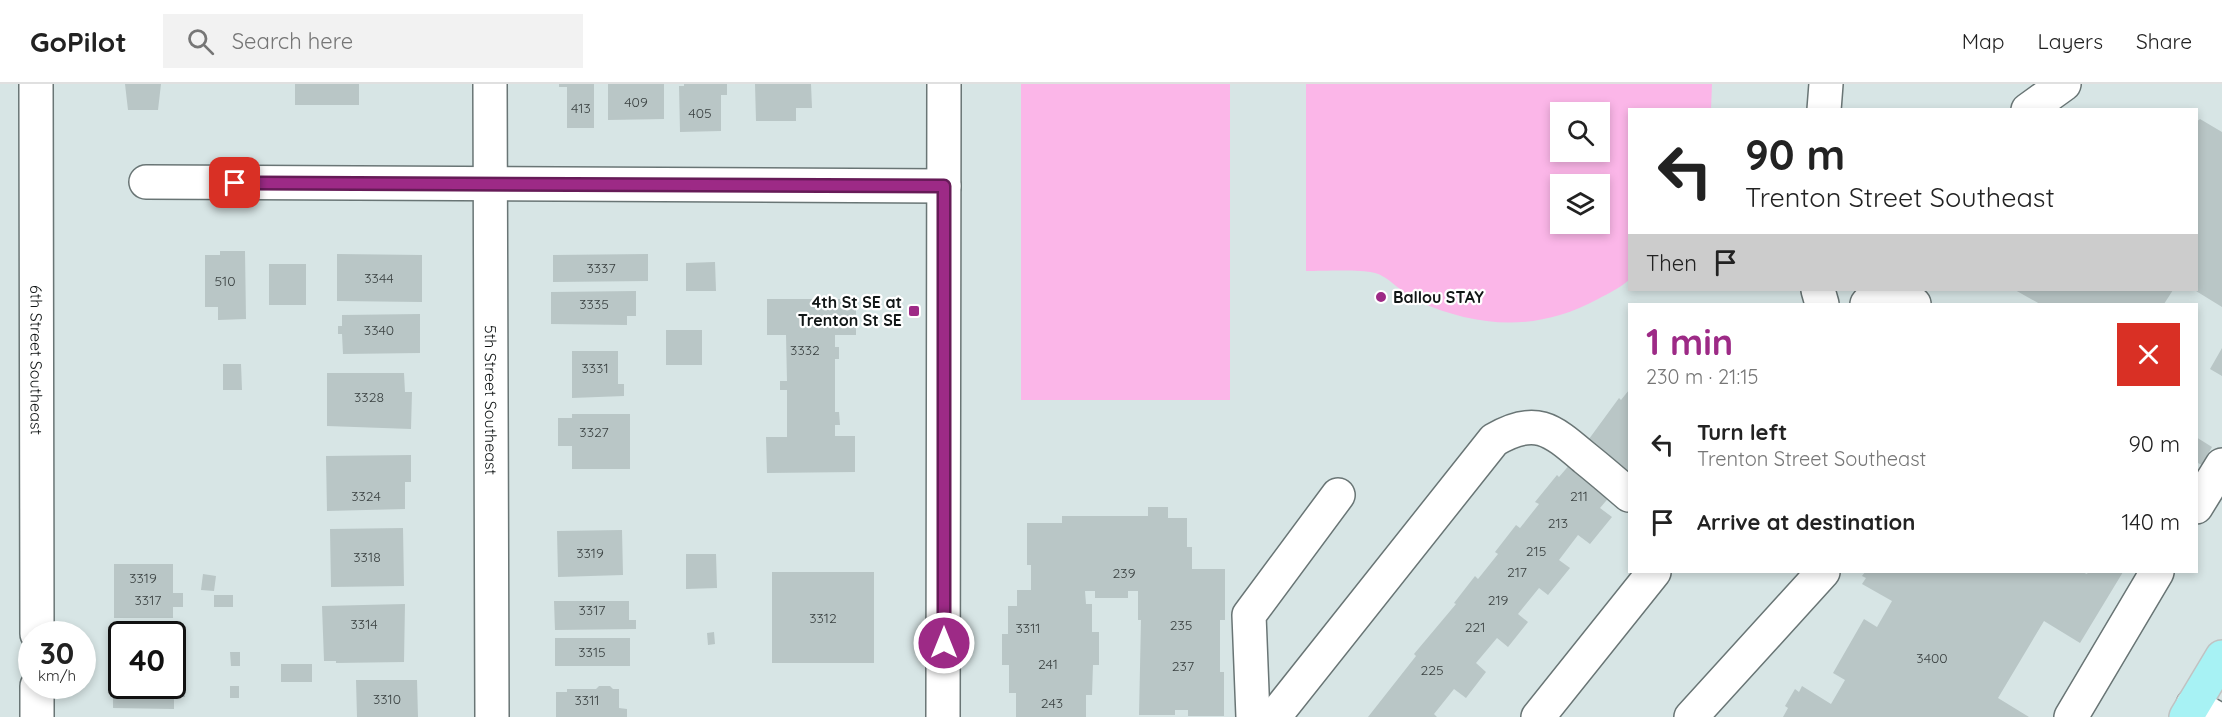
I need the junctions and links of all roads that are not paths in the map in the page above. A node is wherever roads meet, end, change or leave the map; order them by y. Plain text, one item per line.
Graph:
1 (36, 84) edge
2 (490, 84) edge
3 (944, 84) edge
4 (1827, 84) edge
5 (2064, 84) edge
6 (1824, 108) edge
7 (2031, 108) edge
8 (146, 183) dead end
9 (491, 185) junction
10 (944, 186) junction
11 (1878, 291) edge
12 (1897, 291) edge
13 (1868, 303) edge
14 (1913, 303) edge
15 (2222, 465) edge
16 (1628, 494) edge
17 (1338, 495) dead end
18 (2198, 504) edge
19 (1653, 573) edge
20 (1822, 573) edge
21 (2156, 573) edge
22 (37, 621) edge
23 (2222, 657) edge
24 (37, 699) edge
25 (2198, 713) edge
26 (37, 717) edge
27 (492, 717) edge
28 (944, 717) edge
29 (1253, 717) edge
30 (1275, 717) edge
31 (1539, 717) edge
32 (1691, 717) edge
33 (2071, 717) edge

1 - 22 street, 6th Street Southeast
2 - 9 street, 5th Street Southeast
3 - 10 street
4 - 6 street
5 - 7 street
8 - 9 street
9 - 10 street
9 - 27 street, 5th Street Southeast
10 - 28 street
11 - 13 street
12 - 14 street
15 - 18 street
16 - 30 street
17 - 29 street
19 - 31 street
20 - 32 street
21 - 33 street
23 - 25 main road
24 - 26 street

